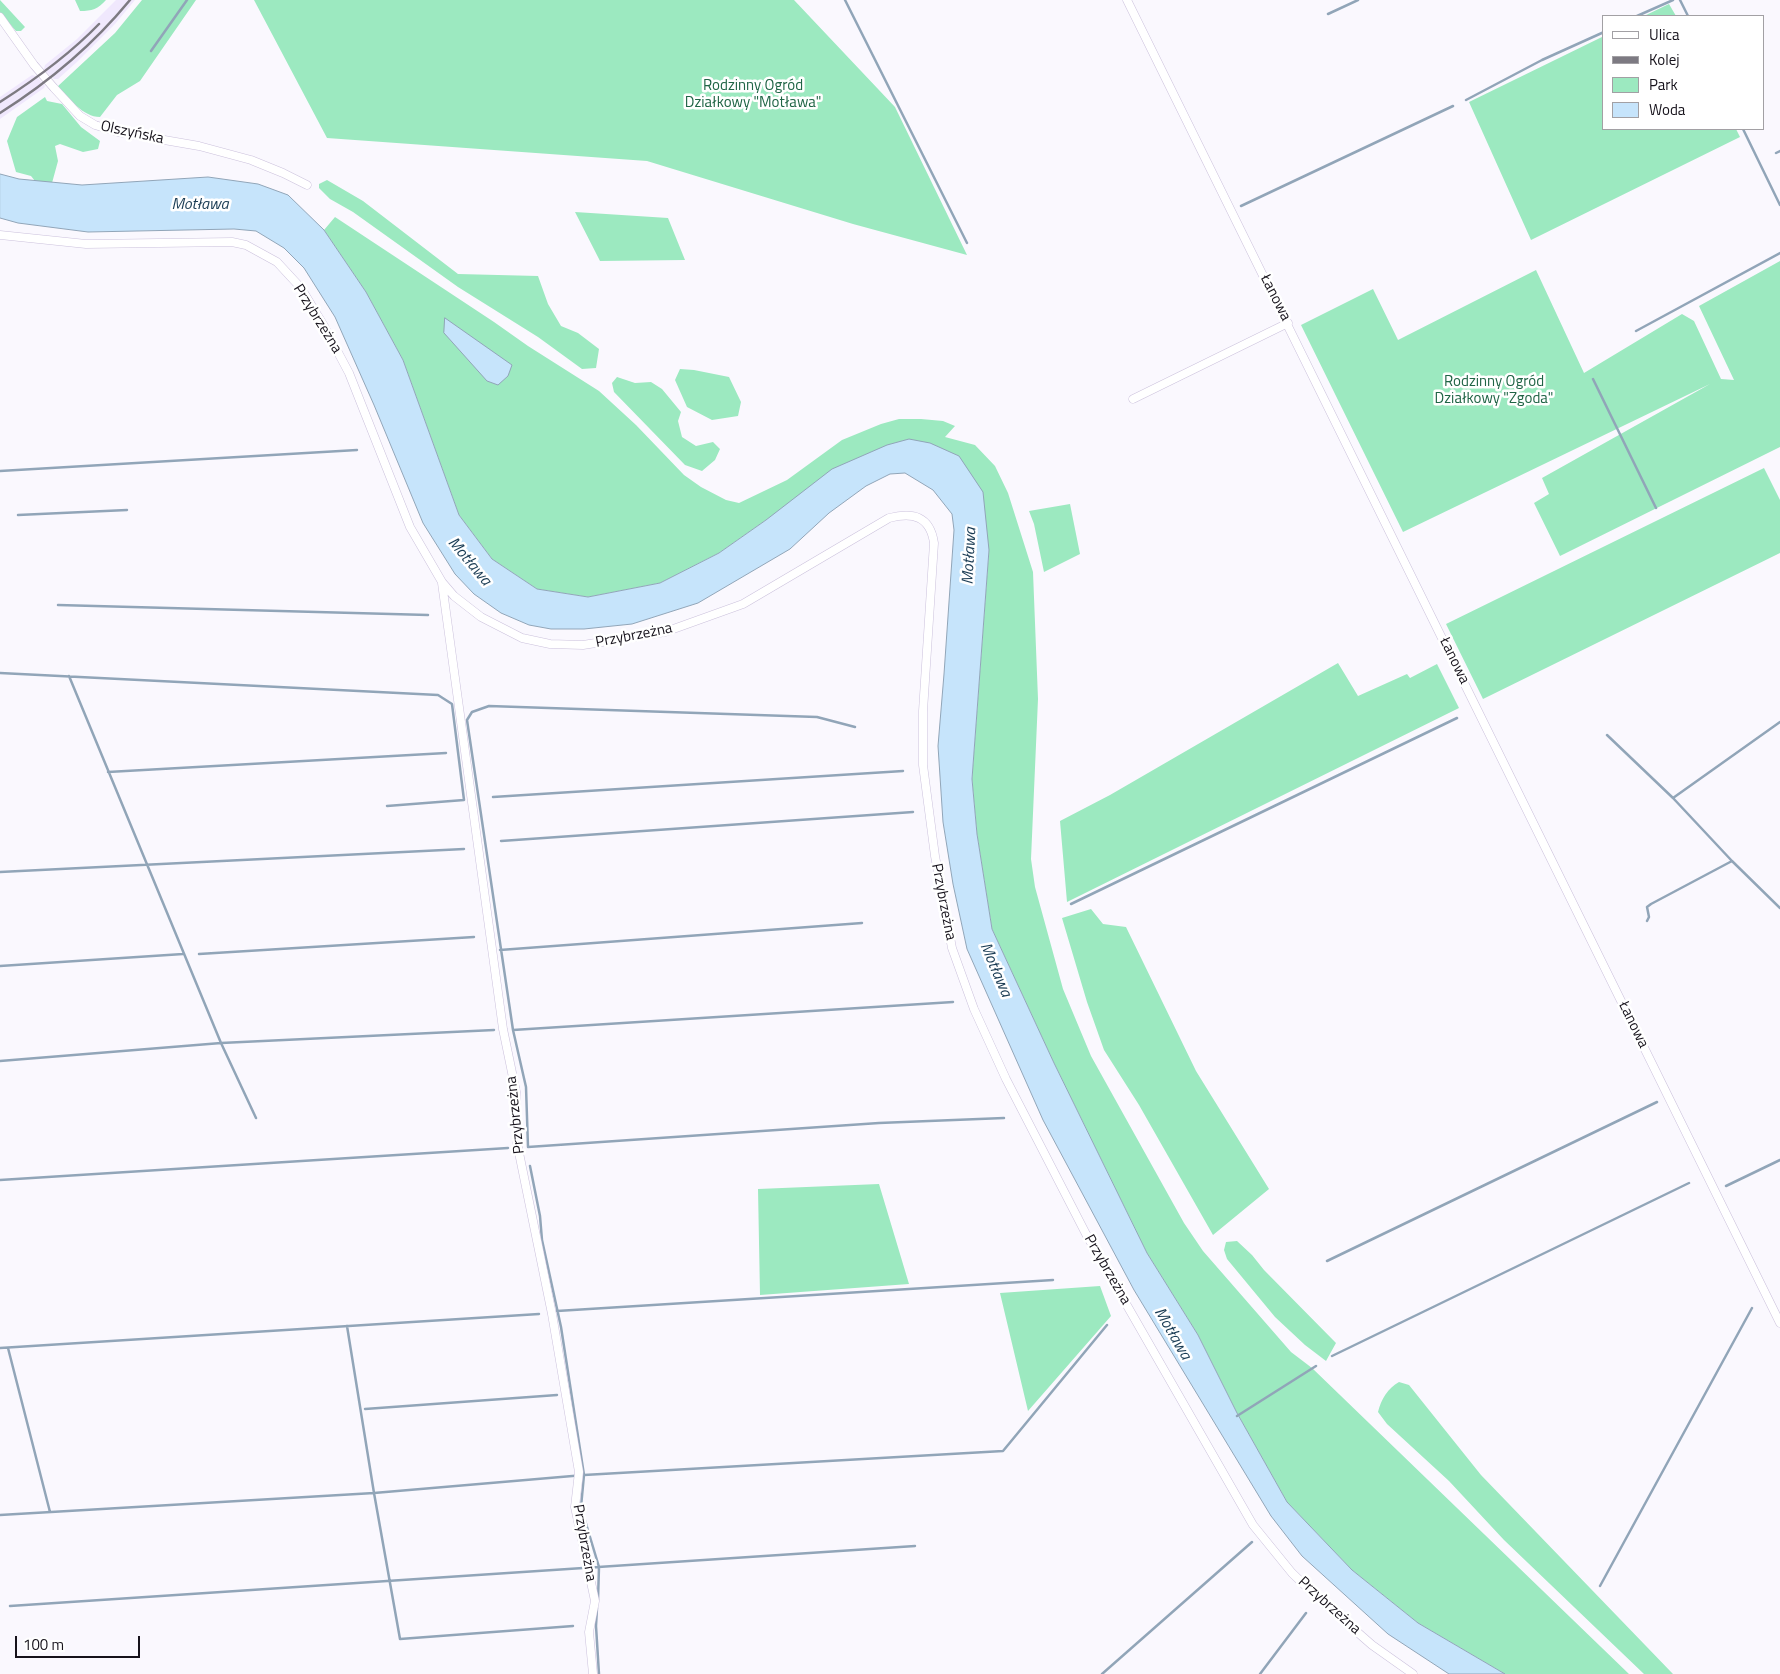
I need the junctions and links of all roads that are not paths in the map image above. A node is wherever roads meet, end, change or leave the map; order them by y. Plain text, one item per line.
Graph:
1 (1127, 0) edge
2 (0, 17) edge
3 (307, 185) dead end
4 (0, 235) edge
5 (1288, 323) junction
6 (1133, 399) dead end
7 (442, 582) junction
8 (1780, 1323) edge
9 (593, 1674) edge
10 (1413, 1674) edge

1 - 5 street, Łanowa
2 - 3 street, Olszyńska
4 - 7 street, Przybrzeżna
5 - 6 street
5 - 8 street, Łanowa
7 - 9 street, Przybrzeżna
7 - 10 street, Przybrzeżna

